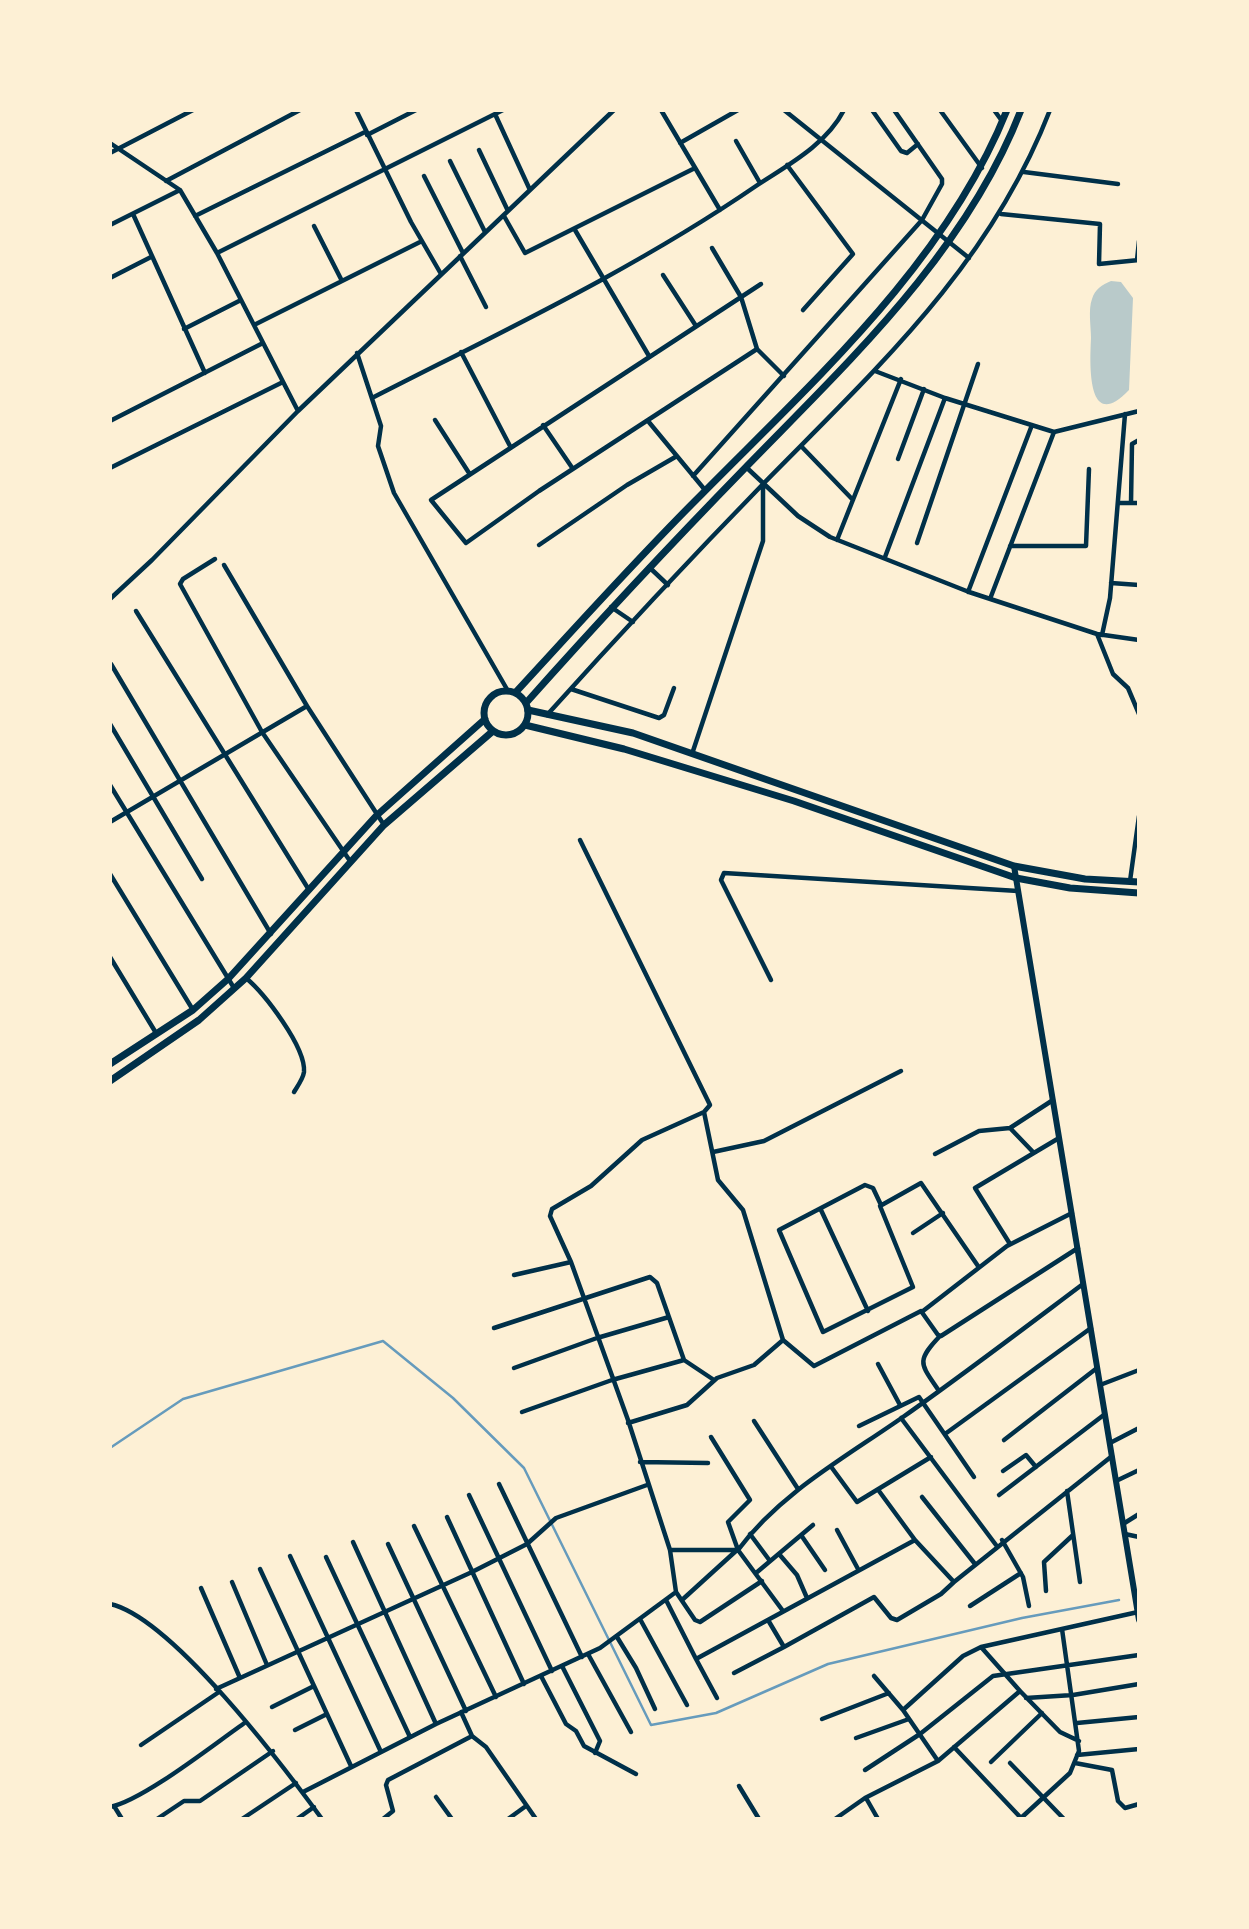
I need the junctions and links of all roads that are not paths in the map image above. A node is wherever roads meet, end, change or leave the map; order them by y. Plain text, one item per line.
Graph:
1 (193, 110) edge
2 (300, 110) edge
3 (356, 110) edge
4 (416, 110) edge
5 (503, 110) edge
6 (614, 110) edge
7 (661, 110) edge
8 (738, 110) edge
9 (785, 110) edge
10 (844, 110) edge
11 (872, 110) edge
12 (894, 110) edge
13 (940, 110) edge
14 (994, 110) edge
15 (1007, 110) edge
16 (1021, 110) edge
17 (1050, 110) edge
18 (495, 114) junction
19 (1003, 121) junction
20 (366, 134) junction
21 (736, 141) dead end
22 (821, 141) junction
23 (110, 143) edge
24 (680, 143) junction
25 (918, 144) junction
26 (119, 149) junction
27 (479, 150) dead end
28 (110, 153) edge
29 (450, 161) dead end
30 (787, 165) junction
31 (384, 167) junction
32 (695, 168) junction
33 (982, 169) junction
34 (1024, 172) junction
35 (424, 176) dead end
36 (166, 181) junction
37 (760, 183) junction
38 (1118, 184) dead end
39 (180, 190) junction
40 (530, 190) junction
41 (720, 211) junction
42 (506, 213) junction
43 (133, 214) junction
44 (1001, 214) junction
45 (195, 216) junction
46 (922, 220) junction
47 (110, 225) edge
48 (314, 226) dead end
49 (575, 230) junction
50 (485, 232) junction
51 (938, 233) junction
52 (1139, 240) edge
53 (422, 241) junction
54 (948, 241) junction
55 (712, 248) dead end
56 (217, 253) junction
57 (461, 255) junction
58 (151, 257) junction
59 (969, 258) junction
60 (1138, 260) edge
61 (441, 274) junction
62 (663, 275) dead end
63 (110, 278) edge
64 (342, 281) junction
65 (603, 281) junction
66 (761, 284) dead end
67 (741, 297) junction
68 (241, 300) junction
69 (486, 307) dead end
70 (803, 310) dead end
71 (254, 325) junction
72 (696, 326) junction
73 (184, 329) junction
74 (263, 343) junction
75 (757, 349) junction
76 (461, 352) junction
77 (357, 353) junction
78 (649, 356) junction
79 (978, 364) dead end
80 (875, 371) junction
81 (205, 373) junction
82 (784, 376) junction
83 (901, 379) junction
84 (283, 382) junction
85 (924, 389) junction
86 (372, 398) junction
87 (945, 398) junction
88 (965, 404) junction
89 (298, 411) junction
90 (1139, 411) edge
91 (1125, 414) junction
92 (435, 419) dead end
93 (110, 421) edge
94 (648, 421) junction
95 (543, 425) junction
96 (1032, 425) junction
97 (1054, 432) junction
98 (1139, 440) edge
99 (510, 446) junction
100 (801, 446) junction
101 (677, 456) junction
102 (898, 459) dead end
103 (746, 467) junction
104 (110, 468) edge
105 (573, 469) junction
106 (1089, 469) dead end
107 (468, 473) junction
108 (694, 476) junction
109 (763, 485) junction
110 (705, 490) junction
111 (853, 500) junction
112 (1119, 503) junction
113 (1131, 503) junction
114 (1139, 503) edge
115 (837, 540) junction
116 (917, 542) dead end
117 (539, 545) dead end
118 (1010, 547) junction
119 (885, 557) junction
120 (215, 559) dead end
121 (224, 565) dead end
122 (649, 567) junction
123 (1111, 583) junction
124 (668, 585) junction
125 (1139, 585) edge
126 (968, 592) junction
127 (110, 599) edge
128 (990, 599) junction
129 (611, 607) junction
130 (136, 611) dead end
131 (633, 622) junction
132 (1099, 634) junction
133 (1139, 640) edge
134 (111, 664) edge
135 (570, 688) junction
136 (674, 688) dead end
137 (512, 692) junction
138 (307, 706) junction
139 (527, 707) junction
140 (1139, 714) edge
141 (546, 716) junction
142 (485, 719) junction
143 (110, 724) edge
144 (526, 725) junction
145 (493, 731) junction
146 (262, 732) junction
147 (224, 754) junction
148 (692, 754) junction
149 (181, 779) junction
150 (110, 785) edge
151 (152, 797) junction
152 (126, 812) junction
153 (376, 816) junction
154 (1139, 816) edge
155 (110, 822) edge
156 (384, 825) junction
157 (580, 840) dead end
158 (342, 853) junction
159 (350, 861) junction
160 (1014, 866) junction
161 (110, 874) edge
162 (202, 878) dead end
163 (1016, 878) junction
164 (1130, 881) junction
165 (1139, 882) edge
166 (310, 891) junction
167 (1018, 891) junction
168 (1139, 893) edge
169 (271, 934) junction
170 (110, 957) edge
171 (246, 978) junction
172 (228, 979) junction
173 (771, 980) dead end
174 (234, 988) junction
175 (193, 1010) junction
176 (157, 1034) junction
177 (110, 1064) edge
178 (901, 1071) dead end
179 (110, 1082) edge
180 (294, 1093) dead end
181 (1053, 1100) junction
182 (704, 1112) junction
183 (1010, 1128) junction
184 (1059, 1138) junction
185 (713, 1153) junction
186 (1034, 1153) junction
187 (935, 1154) dead end
188 (881, 1205) junction
189 (821, 1210) junction
190 (943, 1213) junction
191 (1072, 1213) junction
192 (913, 1233) dead end
193 (1010, 1244) junction
194 (1078, 1248) junction
195 (570, 1262) junction
196 (978, 1266) junction
197 (514, 1275) dead end
198 (1083, 1284) junction
199 (583, 1299) junction
200 (867, 1311) junction
201 (923, 1311) junction
202 (669, 1317) junction
203 (494, 1328) dead end
204 (1091, 1328) junction
205 (940, 1336) junction
206 (597, 1338) junction
207 (783, 1340) junction
208 (684, 1360) junction
209 (878, 1364) dead end
210 (514, 1368) dead end
211 (1097, 1368) junction
212 (1139, 1370) edge
213 (612, 1380) junction
214 (714, 1380) junction
215 (1100, 1385) junction
216 (939, 1391) junction
217 (924, 1403) junction
218 (900, 1405) junction
219 (523, 1412) dead end
220 (1105, 1413) junction
221 (901, 1418) junction
222 (754, 1421) dead end
223 (628, 1423) junction
224 (859, 1426) dead end
225 (1139, 1427) edge
226 (945, 1434) junction
227 (711, 1437) dead end
228 (1004, 1440) dead end
229 (1110, 1443) junction
230 (1112, 1456) junction
231 (931, 1457) junction
232 (640, 1462) junction
233 (708, 1463) dead end
234 (1036, 1467) junction
235 (832, 1468) junction
236 (1139, 1470) edge
237 (1003, 1471) dead end
238 (974, 1477) dead end
239 (1116, 1481) junction
240 (499, 1484) dead end
241 (647, 1485) junction
242 (798, 1489) junction
243 (879, 1491) junction
244 (1066, 1491) junction
245 (469, 1495) dead end
246 (999, 1495) dead end
247 (922, 1497) dead end
248 (1139, 1514) edge
249 (447, 1517) dead end
250 (1123, 1524) junction
251 (813, 1525) dead end
252 (414, 1526) dead end
253 (836, 1530) dead end
254 (750, 1534) junction
255 (1125, 1534) junction
256 (801, 1535) junction
257 (1073, 1535) junction
258 (1139, 1537) edge
259 (915, 1540) junction
260 (1003, 1540) junction
261 (353, 1542) dead end
262 (388, 1544) dead end
263 (527, 1544) junction
264 (996, 1545) junction
265 (670, 1550) junction
266 (738, 1550) junction
267 (779, 1554) junction
268 (290, 1556) dead end
269 (326, 1557) dead end
270 (501, 1557) junction
271 (770, 1561) junction
272 (975, 1564) junction
273 (260, 1569) dead end
274 (858, 1569) junction
275 (825, 1570) dead end
276 (472, 1572) junction
277 (756, 1573) junction
278 (1021, 1573) junction
279 (762, 1581) junction
280 (232, 1582) dead end
281 (954, 1582) junction
282 (1080, 1582) dead end
283 (443, 1586) junction
284 (201, 1588) dead end
285 (1046, 1591) dead end
286 (676, 1592) junction
287 (807, 1598) junction
288 (415, 1599) junction
289 (666, 1600) junction
290 (682, 1600) junction
291 (110, 1604) edge
292 (970, 1606) dead end
293 (1029, 1606) dead end
294 (783, 1611) junction
295 (384, 1613) junction
296 (1138, 1616) edge
297 (640, 1619) junction
298 (768, 1620) junction
299 (357, 1626) junction
300 (1062, 1629) junction
301 (615, 1639) junction
302 (327, 1640) junction
303 (784, 1647) junction
304 (981, 1647) junction
305 (298, 1652) junction
306 (585, 1656) junction
307 (1139, 1656) edge
308 (696, 1659) junction
309 (267, 1665) junction
310 (1068, 1665) junction
311 (562, 1666) junction
312 (552, 1671) junction
313 (734, 1673) dead end
314 (1004, 1673) junction
315 (541, 1676) junction
316 (874, 1676) dead end
317 (240, 1678) junction
318 (524, 1684) junction
319 (1139, 1684) edge
320 (314, 1686) junction
321 (217, 1690) junction
322 (1020, 1692) junction
323 (889, 1693) junction
324 (1073, 1695) junction
325 (496, 1697) junction
326 (717, 1698) dead end
327 (1026, 1698) junction
328 (687, 1705) dead end
329 (272, 1707) dead end
330 (655, 1709) dead end
331 (903, 1710) junction
332 (464, 1711) junction
333 (1042, 1713) junction
334 (327, 1714) junction
335 (1139, 1717) edge
336 (822, 1719) dead end
337 (909, 1719) junction
338 (246, 1722) junction
339 (1077, 1723) junction
340 (436, 1724) junction
341 (295, 1730) dead end
342 (631, 1732) dead end
343 (920, 1734) junction
344 (472, 1736) junction
345 (410, 1737) junction
346 (856, 1738) dead end
347 (1079, 1741) junction
348 (141, 1745) dead end
349 (954, 1747) junction
350 (1139, 1749) edge
351 (273, 1751) junction
352 (381, 1752) junction
353 (595, 1753) junction
354 (1077, 1755) junction
355 (938, 1761) junction
356 (991, 1762) dead end
357 (1010, 1763) dead end
358 (1075, 1763) junction
359 (351, 1766) junction
360 (865, 1770) dead end
361 (636, 1774) dead end
362 (296, 1783) junction
363 (739, 1786) dead end
364 (303, 1792) junction
365 (436, 1797) dead end
366 (1044, 1797) junction
367 (865, 1798) junction
368 (1139, 1804) edge
369 (526, 1806) junction
370 (112, 1807) edge
371 (314, 1807) junction
372 (118, 1813) junction
373 (843, 1816) edge
374 (164, 1817) edge
375 (113, 1819) edge
376 (122, 1819) edge
377 (157, 1819) edge
378 (242, 1819) edge
379 (297, 1819) edge
380 (322, 1819) edge
381 (383, 1819) edge
382 (452, 1819) edge
383 (509, 1819) edge
384 (536, 1819) edge
385 (759, 1819) edge
386 (835, 1819) edge
387 (878, 1819) edge
388 (1021, 1819) edge
389 (1064, 1819) edge

1 - 26 street
2 - 36 street
3 - 20 street
4 - 20 street
5 - 18 street
6 - 40 street
7 - 24 street
8 - 24 street
9 - 22 street
10 - 22 street
11 - 25 street
12 - 25 street
13 - 33 street
14 - 19 street
15 - 19 main road
16 - 54 main road
17 - 34 street
18 - 31 street
18 - 40 street
19 - 33 main road
20 - 31 street
20 - 45 street
21 - 37 street
22 - 30 street
22 - 46 street
23 - 26 street
24 - 32 street
25 - 46 street
26 - 28 street
26 - 36 street
27 - 42 street
29 - 50 street
30 - 37 street
30 - 70 street
31 - 53 street
31 - 56 street
32 - 41 street
32 - 49 street
33 - 51 main road
34 - 38 street
34 - 44 street
35 - 57 street
36 - 39 street
37 - 41 street
39 - 43 street
39 - 45 street
40 - 42 street
41 - 65 street
42 - 49 street
42 - 50 street
43 - 47 street
43 - 58 street
44 - 59 street
44 - 60 street
45 - 56 street
46 - 51 street
46 - 82 street
48 - 64 street
49 - 65 street
50 - 57 street
51 - 54 street
51 - 110 main road
52 - 60 street
53 - 61 street
53 - 64 street
54 - 59 street
54 - 103 main road
55 - 67 street
56 - 68 street
57 - 61 street
57 - 69 street
58 - 63 street
58 - 73 street
59 - 80 street
61 - 77 street
62 - 72 street
64 - 71 street
65 - 76 street
65 - 78 street
66 - 67 street
67 - 72 street
67 - 75 street
68 - 71 street
68 - 73 street
71 - 74 street
72 - 78 street
73 - 81 street
74 - 81 street
74 - 84 street
75 - 82 street
75 - 94 street
76 - 86 street
76 - 99 street
77 - 86 street
77 - 89 street
78 - 95 street
79 - 88 street
80 - 83 street
80 - 100 street
81 - 93 street
82 - 108 street
83 - 85 street
83 - 111 street
84 - 89 street
84 - 104 street
85 - 87 street
85 - 102 street
86 - 137 street
87 - 88 street
87 - 119 street
88 - 96 street
88 - 116 street
89 - 127 street
90 - 91 street
91 - 97 street
91 - 112 street
92 - 107 street
94 - 101 street
94 - 105 street
95 - 99 street
95 - 105 street
96 - 97 street
96 - 126 street
97 - 118 street
98 - 113 street
99 - 107 street
100 - 109 street
100 - 111 street
101 - 108 street
101 - 117 street
103 - 109 street
103 - 122 main road
105 - 107 street
106 - 118 street
108 - 110 street
109 - 115 street
109 - 124 street
109 - 148 street
110 - 137 main road
111 - 115 street
112 - 113 street
112 - 123 street
113 - 114 street
115 - 119 street
118 - 128 street
119 - 126 street
120 - 146 street
121 - 138 street
122 - 124 street
122 - 129 main road
123 - 125 street
123 - 132 street
124 - 131 street
126 - 128 street
128 - 132 street
129 - 131 street
129 - 139 main road
130 - 147 street
131 - 135 street
132 - 133 street
132 - 140 street
134 - 149 street
135 - 136 street
135 - 141 street
137 - 139 main road
137 - 142 main road
138 - 146 street
138 - 153 street
139 - 141 main road
139 - 144 main road
141 - 148 main road
142 - 145 main road
142 - 153 main road
143 - 151 street
144 - 145 main road
144 - 163 main road
145 - 156 main road
146 - 147 street
146 - 158 street
147 - 149 street
147 - 166 street
148 - 160 main road
149 - 151 street
149 - 169 street
150 - 152 street
151 - 152 street
151 - 162 street
152 - 155 street
152 - 172 street
153 - 156 street
153 - 158 main road
154 - 164 street
156 - 159 main road
157 - 182 street
158 - 159 street
158 - 166 main road
159 - 171 main road
160 - 163 main road
160 - 164 main road
161 - 175 street
163 - 167 main road
163 - 168 main road
164 - 165 main road
166 - 169 main road
167 - 173 street
167 - 181 main road
169 - 172 main road
170 - 176 street
171 - 174 main road
171 - 180 street
172 - 174 street
172 - 175 main road
174 - 179 main road
175 - 176 main road
176 - 177 main road
178 - 185 street
181 - 183 street
181 - 184 main road
182 - 185 street
182 - 195 street
183 - 186 street
183 - 187 street
184 - 186 street
184 - 191 main road
185 - 207 street
186 - 193 street
188 - 189 street
188 - 190 street
188 - 200 street
189 - 200 street
189 - 200 street
190 - 192 street
190 - 196 street
191 - 193 street
191 - 194 main road
193 - 196 street
194 - 198 main road
194 - 205 street
195 - 197 street
195 - 199 street
196 - 201 street
198 - 204 main road
198 - 216 street
199 - 202 street
199 - 203 street
199 - 206 street
201 - 205 street
201 - 207 street
202 - 206 street
202 - 208 street
204 - 211 main road
204 - 226 street
205 - 216 street
206 - 210 street
206 - 213 street
207 - 214 street
208 - 213 street
208 - 214 street
209 - 218 street
211 - 215 main road
211 - 228 street
212 - 215 street
213 - 219 street
213 - 223 street
214 - 223 street
215 - 220 main road
216 - 217 street
217 - 218 street
217 - 221 street
217 - 226 street
218 - 224 street
220 - 229 main road
220 - 234 street
221 - 231 street
221 - 235 street
222 - 242 street
223 - 232 street
225 - 229 street
226 - 238 street
227 - 266 street
229 - 230 main road
230 - 239 main road
230 - 244 street
231 - 243 street
231 - 264 street
232 - 233 street
232 - 241 street
234 - 237 street
234 - 246 street
235 - 242 street
235 - 243 street
236 - 239 street
239 - 250 main road
240 - 263 street
241 - 263 street
241 - 265 street
242 - 254 street
243 - 259 street
244 - 257 street
244 - 260 street
245 - 270 street
247 - 272 street
248 - 250 street
249 - 276 street
250 - 255 main road
251 - 256 street
252 - 283 street
253 - 274 street
254 - 266 street
254 - 271 street
255 - 258 street
255 - 296 main road
256 - 267 street
256 - 275 street
257 - 282 street
257 - 285 street
259 - 274 street
259 - 281 street
260 - 264 street
260 - 278 street
261 - 295 street
262 - 288 street
263 - 270 street
263 - 306 street
264 - 272 street
265 - 266 street
265 - 286 street
266 - 277 street
266 - 290 street
267 - 271 street
267 - 287 street
268 - 302 street
269 - 299 street
270 - 276 street
270 - 312 street
271 - 277 street
272 - 281 street
273 - 305 street
274 - 287 street
276 - 283 street
276 - 318 street
277 - 279 street
278 - 292 street
278 - 293 street
279 - 290 street
279 - 294 street
280 - 309 street
281 - 303 street
283 - 288 street
283 - 325 street
284 - 317 street
286 - 289 street
286 - 290 street
287 - 294 street
288 - 295 street
288 - 332 street
289 - 297 street
289 - 308 street
291 - 321 street
294 - 298 street
295 - 299 street
295 - 340 street
296 - 300 street
297 - 301 street
297 - 328 street
298 - 303 street
298 - 308 street
299 - 302 street
299 - 345 street
300 - 304 street
300 - 310 street
301 - 306 street
301 - 330 street
302 - 305 street
302 - 352 street
303 - 313 street
304 - 314 street
304 - 331 street
305 - 309 street
305 - 320 street
306 - 311 street
306 - 342 street
307 - 310 street
308 - 326 street
309 - 317 street
310 - 314 street
310 - 324 street
311 - 312 street
311 - 353 street
312 - 315 street
314 - 322 street
314 - 343 street
315 - 318 street
315 - 353 street
316 - 323 street
317 - 321 street
318 - 325 street
319 - 324 street
320 - 329 street
320 - 334 street
321 - 338 street
321 - 348 street
322 - 327 street
322 - 349 street
323 - 331 street
323 - 336 street
324 - 327 street
324 - 339 street
325 - 332 street
327 - 333 street
331 - 337 street
332 - 340 street
332 - 344 street
333 - 347 street
333 - 356 street
334 - 341 street
334 - 359 street
335 - 339 street
337 - 343 street
337 - 346 street
338 - 351 street
338 - 370 street
339 - 347 street
340 - 345 street
343 - 355 street
343 - 360 street
344 - 369 street
344 - 381 street
345 - 352 street
347 - 354 street
349 - 355 street
349 - 388 street
350 - 354 street
351 - 362 street
351 - 374 street
352 - 359 street
353 - 361 street
354 - 358 street
355 - 367 street
357 - 366 street
358 - 366 street
358 - 368 street
359 - 364 street
362 - 364 street
362 - 378 street
363 - 385 street
364 - 371 street
365 - 382 street
366 - 388 street
366 - 389 street
367 - 373 street
367 - 387 street
369 - 383 street
369 - 384 street
370 - 372 street
371 - 379 street
371 - 380 street
372 - 375 street
372 - 376 street
373 - 386 street
374 - 377 street

